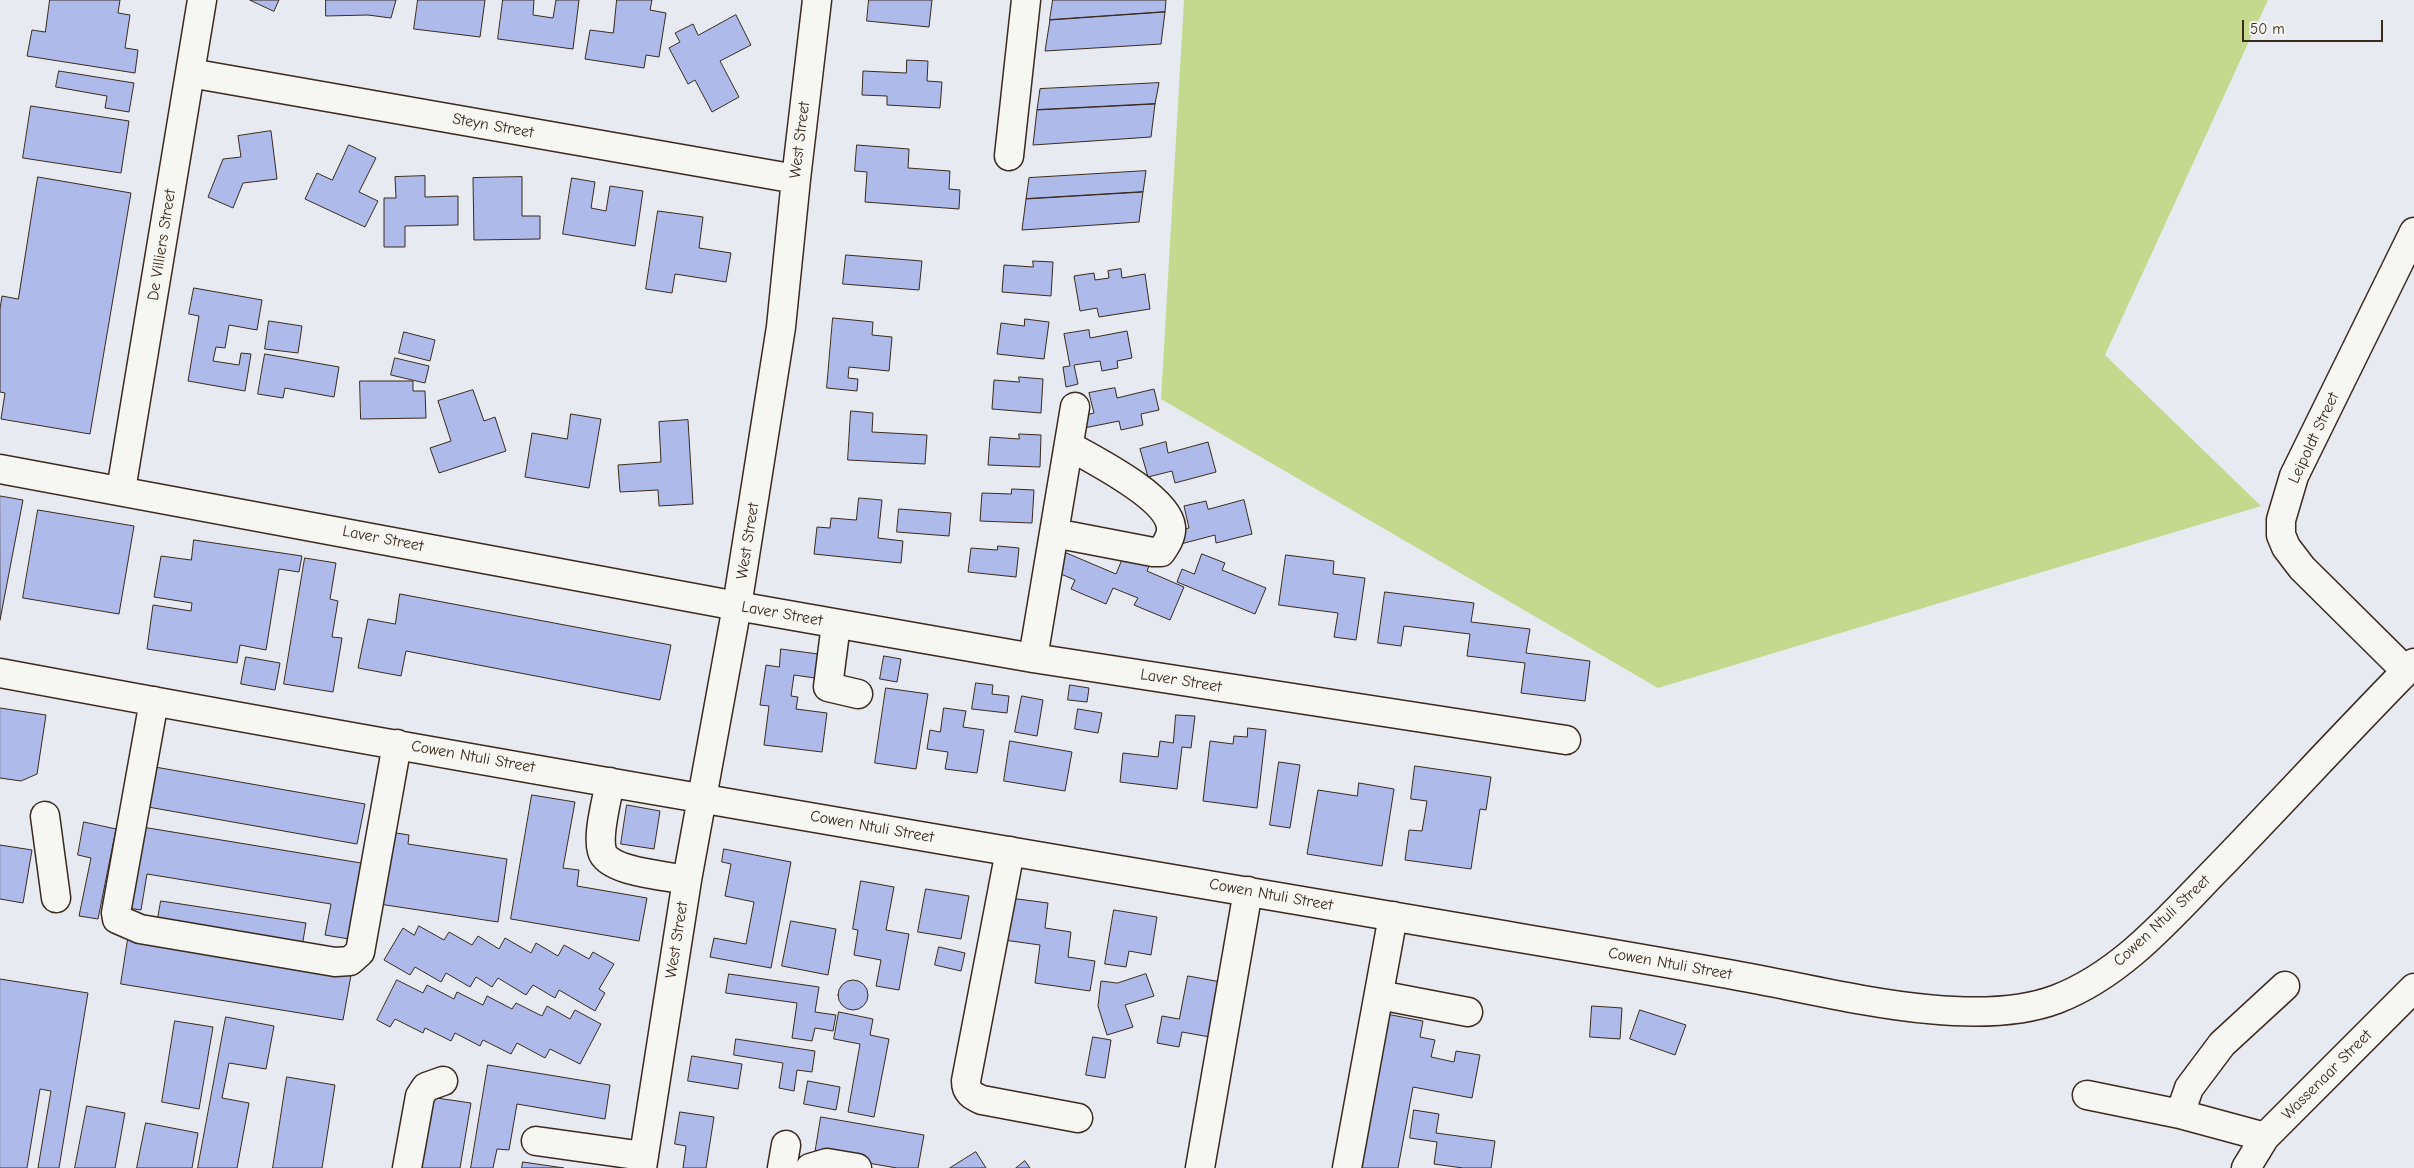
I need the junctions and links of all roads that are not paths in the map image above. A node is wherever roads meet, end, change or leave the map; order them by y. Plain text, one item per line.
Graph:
1 (202, 0) edge
2 (817, 0) edge
3 (1026, 0) edge
4 (190, 73) junction
5 (1009, 156) dead end
6 (796, 179) junction
7 (2414, 232) edge
8 (1075, 407) dead end
9 (1069, 446) junction
10 (0, 469) edge
11 (121, 490) junction
12 (1054, 533) junction
13 (737, 606) junction
14 (836, 624) junction
15 (1033, 658) junction
16 (2410, 667) edge
17 (0, 673) edge
18 (858, 694) dead end
19 (154, 700) junction
20 (1566, 740) dead end
21 (398, 744) junction
22 (610, 782) junction
23 (703, 798) junction
24 (45, 816) dead end
25 (1010, 851) junction
26 (687, 880) junction
27 (1248, 891) junction
28 (56, 898) dead end
29 (1393, 916) junction
30 (2285, 986) dead end
31 (2414, 988) edge
32 (1379, 995) junction
33 (1468, 1012) dead end
34 (444, 1081) dead end
35 (2086, 1095) dead end
36 (2180, 1114) junction
37 (1078, 1118) dead end
38 (2265, 1137) junction
39 (536, 1141) dead end
40 (643, 1162) edge
41 (407, 1168) edge
42 (810, 1168) edge
43 (857, 1168) edge
44 (1200, 1168) edge
45 (1347, 1168) edge
46 (2246, 1168) edge

1 - 4 street, De Villiers Street
2 - 6 street, West Street
3 - 5 street
4 - 6 street, Steyn Street
4 - 11 street, De Villiers Street
6 - 13 street, West Street
7 - 16 street, Leipoldt Street
8 - 9 street
9 - 12 street
9 - 12 street
10 - 11 street, Laver Street
11 - 13 street, Laver Street
12 - 15 street
13 - 14 street, Laver Street
13 - 23 street, West Street
14 - 15 street, Laver Street
14 - 18 street
15 - 20 street, Laver Street
16 - 29 street, Cowen Ntuli Street
17 - 19 street, Cowen Ntuli Street
19 - 21 street, Cowen Ntuli Street
19 - 21 street
21 - 22 street, Cowen Ntuli Street
22 - 23 street, Cowen Ntuli Street
22 - 26 street
23 - 25 street, Cowen Ntuli Street
23 - 26 street, West Street
24 - 28 street
25 - 27 street, Cowen Ntuli Street
25 - 37 street
26 - 40 street, West Street
27 - 29 street, Cowen Ntuli Street
27 - 44 street
29 - 32 street
30 - 36 street
31 - 38 street, Wassenaar Street
32 - 33 street
32 - 45 street
34 - 41 street
35 - 36 street
36 - 38 street
38 - 46 street, Wassenaar Street
39 - 40 street
42 - 43 street

